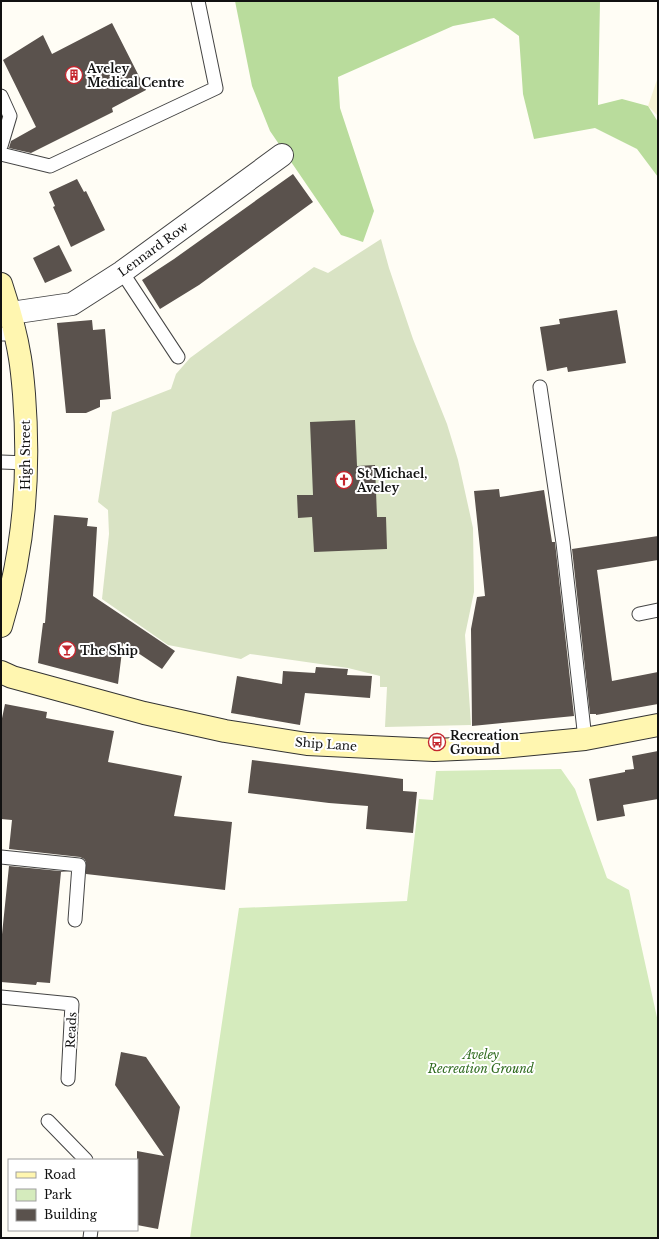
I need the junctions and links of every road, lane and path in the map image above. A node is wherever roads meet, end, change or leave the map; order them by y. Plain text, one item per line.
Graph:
1 (198, 1) edge
2 (1, 96) edge
3 (1, 146) edge
4 (1, 154) edge
5 (282, 155) dead end
6 (122, 272) junction
7 (1, 284) edge
8 (9, 327) edge
9 (178, 357) dead end
10 (540, 387) dead end
11 (1, 462) edge
12 (27, 463) junction
13 (658, 610) edge
14 (639, 614) dead end
15 (3, 615) edge
16 (1, 672) edge
17 (658, 725) edge
18 (585, 739) junction
19 (1, 857) edge
20 (75, 920) dead end
21 (1, 997) edge
22 (68, 1079) dead end
23 (48, 1121) dead end
24 (85, 1159) edge

1 - 4 lane
2 - 3 lane
5 - 6 street, Lennard Row
6 - 8 street, Lennard Row
6 - 9 lane
7 - 8 street, High Street
8 - 12 street, High Street
10 - 18 lane
11 - 12 lane
12 - 15 street, High Street
13 - 14 lane
16 - 18 street, Ship Lane
17 - 18 street, Ship Lane
19 - 20 lane
21 - 22 lane, Reads
23 - 24 lane

